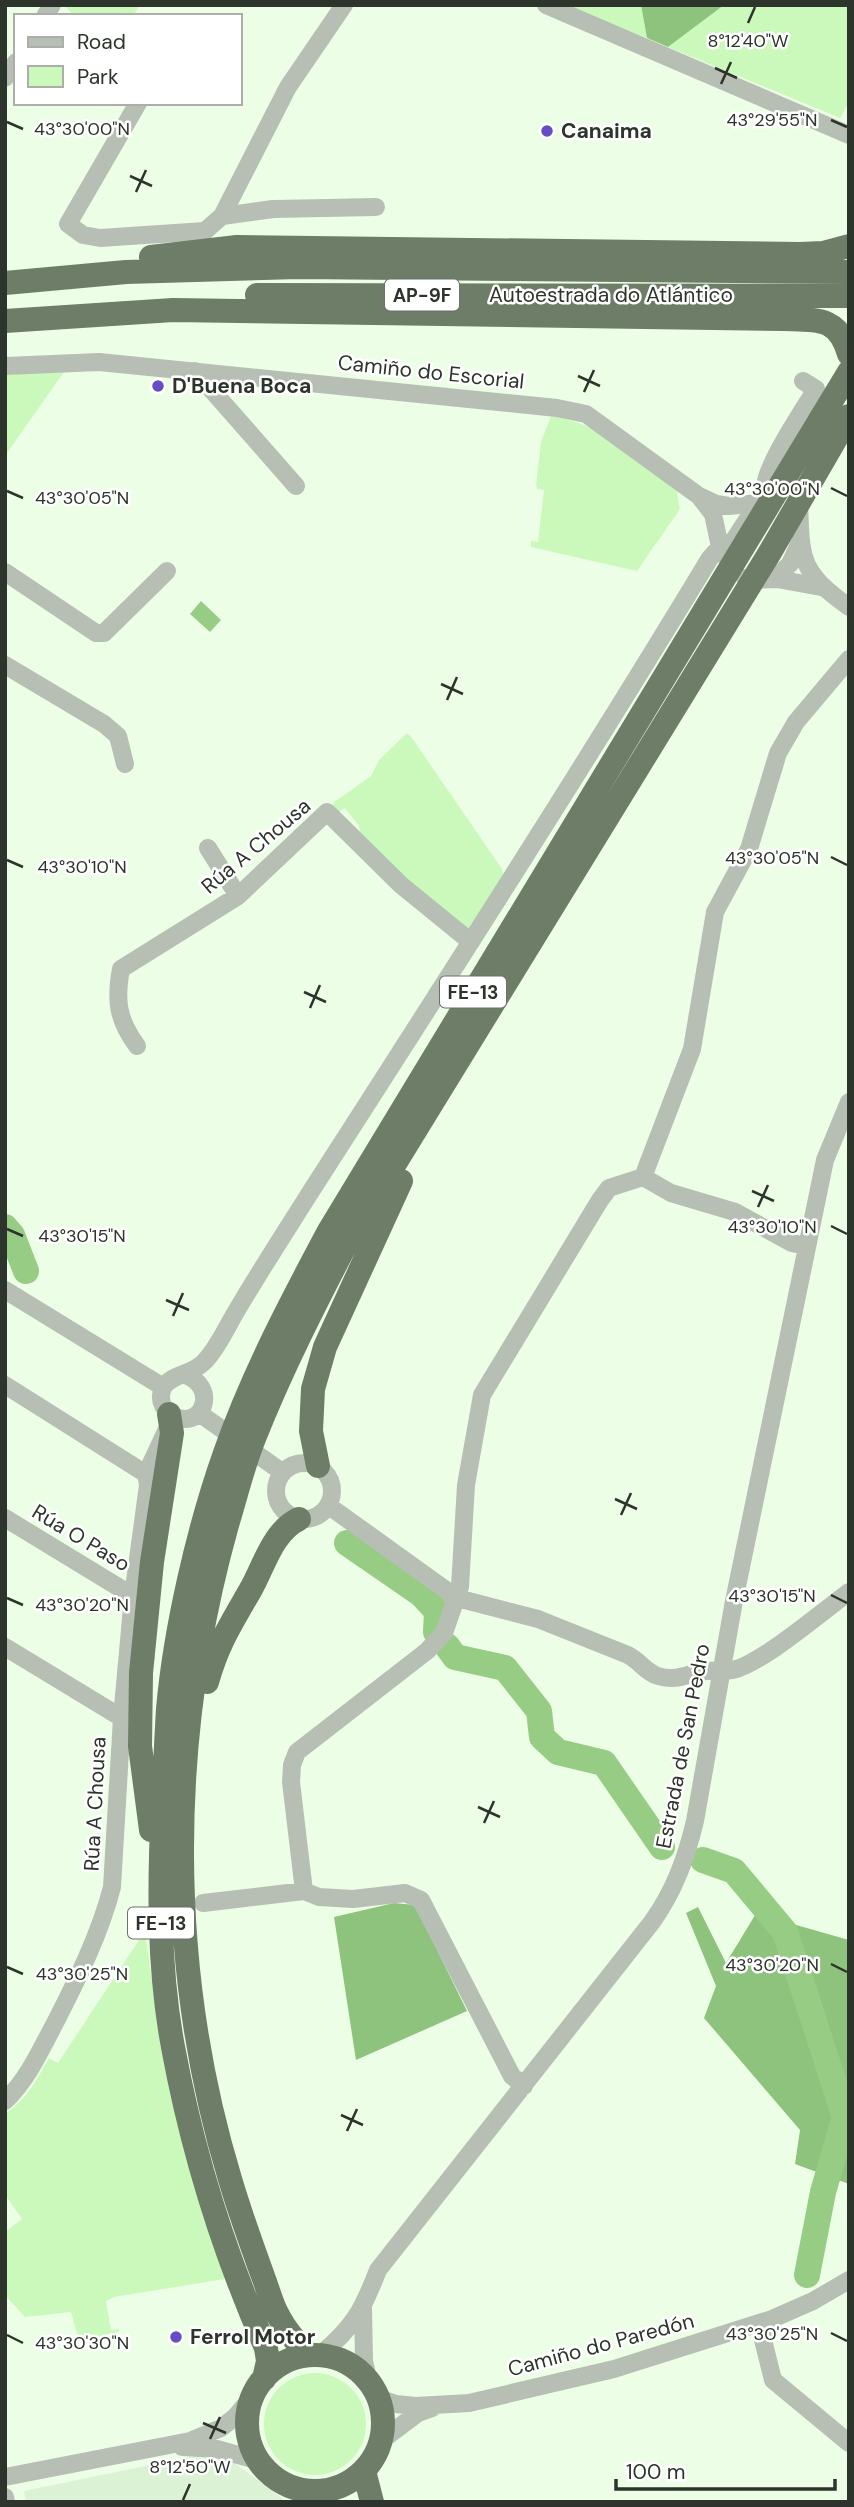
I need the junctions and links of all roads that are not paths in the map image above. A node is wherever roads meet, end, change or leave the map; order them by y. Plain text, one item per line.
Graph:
1 (344, 5) edge
2 (546, 5) edge
3 (137, 105) edge
4 (849, 135) edge
5 (376, 207) dead end
6 (222, 216) junction
7 (849, 246) edge
8 (10, 282) edge
9 (846, 284) edge
10 (5, 313) edge
11 (5, 321) edge
12 (824, 321) junction
13 (849, 323) edge
14 (849, 354) edge
15 (5, 366) edge
16 (195, 371) junction
17 (849, 372) edge
18 (803, 381) dead end
19 (849, 416) edge
20 (296, 486) dead end
21 (768, 487) junction
22 (699, 496) junction
23 (799, 500) junction
24 (737, 506) junction
25 (801, 540) junction
26 (723, 550) junction
27 (167, 571) dead end
28 (5, 572) edge
29 (763, 580) junction
30 (821, 587) junction
31 (849, 607) edge
32 (849, 659) edge
33 (5, 665) edge
34 (125, 764) dead end
35 (208, 848) dead end
36 (238, 896) junction
37 (471, 942) junction
38 (137, 1046) dead end
39 (455, 1065) junction
40 (849, 1102) edge
41 (643, 1177) junction
42 (806, 1246) junction
43 (5, 1290) edge
44 (185, 1375) junction
45 (5, 1385) edge
46 (163, 1387) junction
47 (199, 1413) junction
48 (170, 1419) junction
49 (244, 1432) junction
50 (234, 1462) junction
51 (318, 1466) junction
52 (282, 1472) junction
53 (147, 1479) junction
54 (329, 1506) junction
55 (5, 1518) edge
56 (299, 1519) junction
57 (849, 1592) edge
58 (133, 1596) junction
59 (457, 1598) junction
60 (5, 1647) edge
61 (721, 1671) junction
62 (122, 1718) junction
63 (183, 1799) junction
64 (160, 1866) junction
65 (304, 1891) junction
66 (203, 1903) dead end
67 (524, 2086) junction
68 (5, 2101) edge
69 (849, 2280) edge
70 (363, 2308) junction
71 (772, 2319) junction
72 (314, 2354) junction
73 (258, 2388) junction
74 (374, 2389) junction
75 (437, 2406) junction
76 (382, 2440) junction
77 (849, 2443) edge
78 (168, 2446) junction
79 (256, 2460) junction
80 (364, 2470) junction
81 (5, 2477) edge
82 (324, 2497) edge
83 (372, 2502) edge

1 - 6 street
2 - 4 street
3 - 6 street
5 - 6 street
7 - 8 highway
8 - 9 highway, Autoestrada do Atlántico / AP-9F
9 - 10 highway, Autoestrada do Atlántico / AP-9F
11 - 12 highway
12 - 13 highway
12 - 14 highway
15 - 16 street, Camiño do Escorial
16 - 20 street
16 - 22 street, Camiño do Escorial
17 - 21 highway, FE-13
18 - 21 street
19 - 23 highway, FE-13
21 - 24 street
21 - 24 street
21 - 26 highway, FE-13
22 - 24 street
22 - 26 street
23 - 25 street
23 - 29 highway, FE-13
24 - 26 street
25 - 29 street
25 - 30 street
26 - 29 street
26 - 37 street
26 - 49 highway, FE-13
27 - 28 street
29 - 30 street
29 - 39 highway, FE-13
30 - 31 street
32 - 41 street
33 - 34 street
35 - 36 street
36 - 37 street, Rúa A Chousa
36 - 38 street, Rúa A Chousa
37 - 44 street
39 - 49 highway, FE-13
39 - 51 highway
40 - 42 street, Estrada de San Pedro
41 - 42 street
41 - 59 street
42 - 61 street, Estrada de San Pedro
43 - 46 street
44 - 46 street
44 - 47 street
45 - 53 street
46 - 48 street
47 - 48 street
47 - 52 street
48 - 53 street, Rúa A Chousa
48 - 64 highway
49 - 50 highway, FE-13
50 - 63 highway, FE-13
50 - 64 highway, FE-13
51 - 52 street
51 - 54 street
52 - 56 street
53 - 58 street, Rúa A Chousa
54 - 56 street
54 - 59 street
55 - 58 street, Rúa O Paso
56 - 63 highway
57 - 61 street
58 - 62 street, Rúa A Chousa
59 - 61 street
59 - 65 street
60 - 62 street
61 - 67 street, Estrada de San Pedro
62 - 68 street, Rúa A Chousa
63 - 72 highway, FE-13
64 - 73 highway, FE-13
65 - 66 street
65 - 67 street
67 - 70 street, Estrada de San Pedro
69 - 71 street, Camiño do Paredón
70 - 72 street
70 - 74 street
71 - 75 street, Camiño do Paredón
71 - 77 street
72 - 73 highway
72 - 74 highway, FE-13
73 - 78 street
73 - 79 highway, FE-13
74 - 75 street
74 - 76 highway
75 - 76 street
76 - 80 highway
78 - 79 street
78 - 81 street
79 - 82 highway
80 - 82 highway
80 - 83 highway

